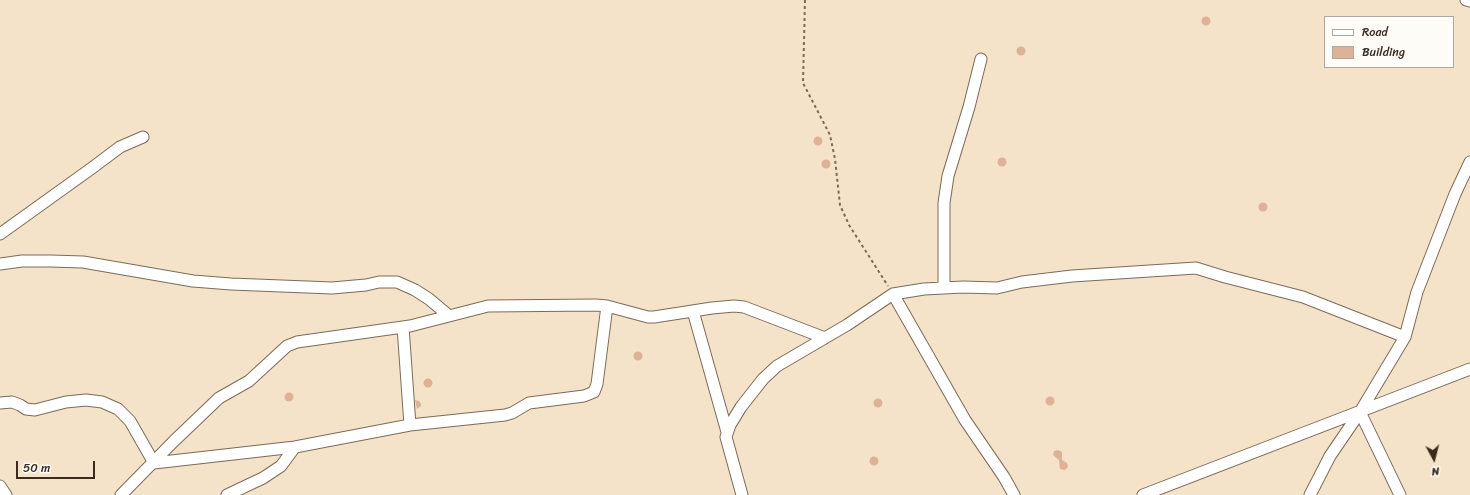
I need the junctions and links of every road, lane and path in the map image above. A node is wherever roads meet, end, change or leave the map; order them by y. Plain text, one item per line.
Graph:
1 (805, 0) edge
2 (1466, 0) edge
3 (1470, 1) edge
4 (981, 59) dead end
5 (143, 137) dead end
6 (1470, 162) edge
7 (0, 234) edge
8 (0, 264) edge
9 (944, 288) junction
10 (893, 294) junction
11 (606, 306) junction
12 (693, 311) junction
13 (448, 315) junction
14 (403, 327) junction
15 (1405, 337) junction
16 (825, 338) junction
17 (1470, 369) edge
18 (0, 402) edge
19 (1360, 412) junction
20 (410, 425) junction
21 (727, 432) junction
22 (295, 447) junction
23 (154, 462) junction
24 (0, 486) edge
25 (6, 495) edge
26 (121, 495) edge
27 (227, 495) edge
28 (742, 495) edge
29 (1014, 495) edge
30 (1143, 495) edge
31 (1310, 495) edge
32 (1400, 495) edge

1 - 10 path
2 - 3 street
4 - 9 street
5 - 7 street
6 - 15 street
8 - 13 street
9 - 10 street
9 - 15 street
10 - 16 street
10 - 29 street
11 - 12 street
11 - 13 street
11 - 20 street
12 - 16 street
12 - 21 street
13 - 14 street
14 - 20 street
14 - 23 street
15 - 19 street
16 - 21 street
17 - 19 street
18 - 23 street
19 - 30 street
19 - 31 street
19 - 32 street
20 - 22 street
21 - 28 street
22 - 23 street
22 - 27 street
23 - 26 street
24 - 25 street

